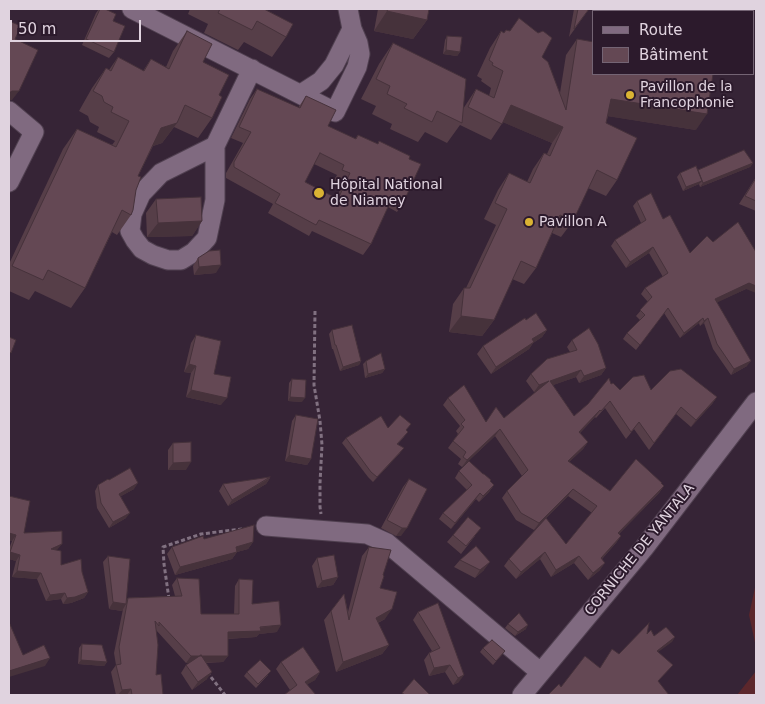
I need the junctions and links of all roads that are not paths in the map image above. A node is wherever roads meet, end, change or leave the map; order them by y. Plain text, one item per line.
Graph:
1 (132, 9) edge
2 (348, 9) edge
3 (352, 29) junction
4 (252, 69) junction
5 (301, 94) junction
6 (9, 111) edge
7 (215, 146) junction
8 (9, 182) edge
9 (756, 402) edge
10 (266, 526) road end
11 (540, 672) junction
12 (522, 695) edge

1 - 4 street
2 - 3 street
3 - 5 street
3 - 5 street
4 - 5 street
4 - 7 street
6 - 8 street
7 - 7 street
9 - 11 street, CORNICHE DE YANTALA
10 - 11 street
11 - 12 street, CORNICHE DE YANTALA

